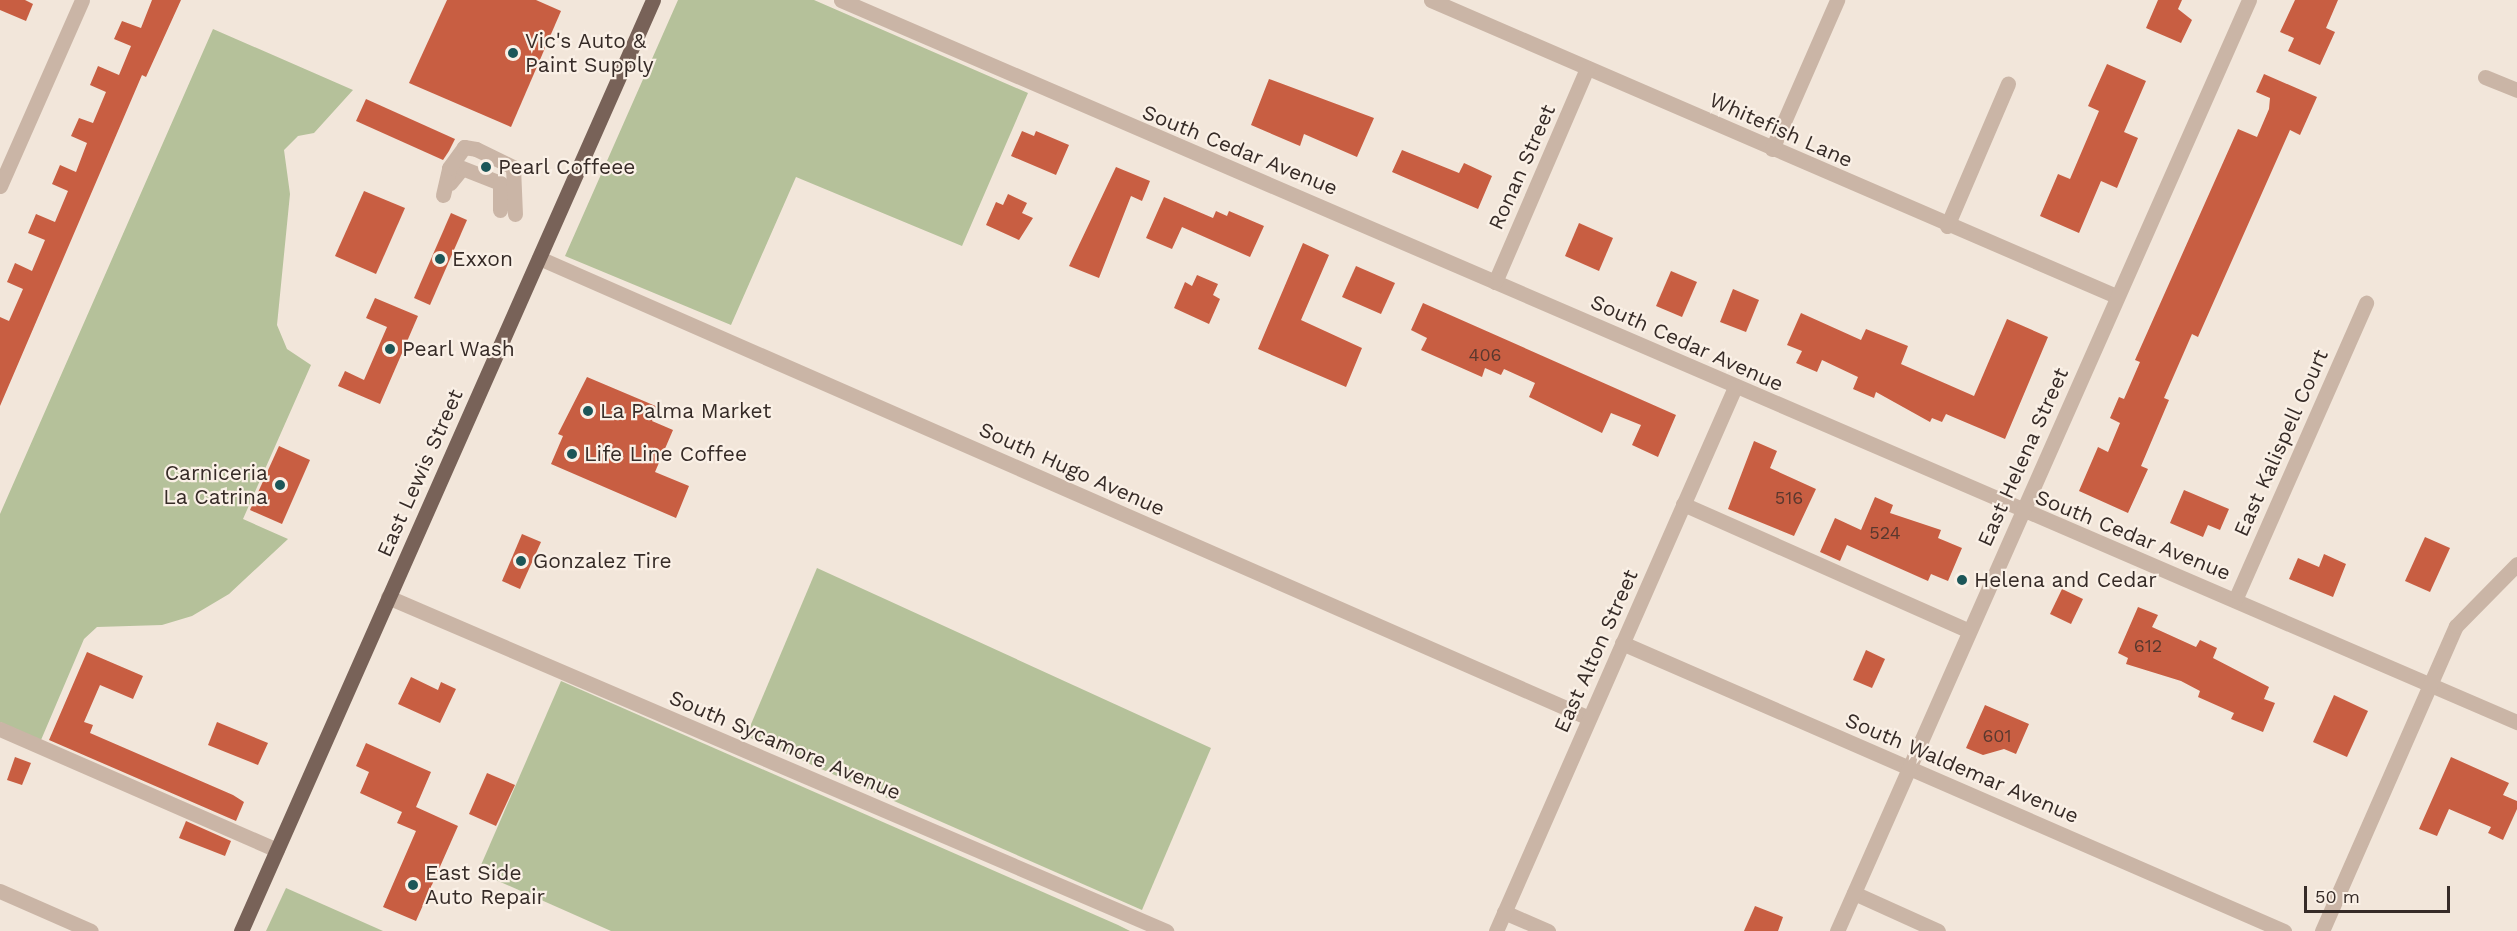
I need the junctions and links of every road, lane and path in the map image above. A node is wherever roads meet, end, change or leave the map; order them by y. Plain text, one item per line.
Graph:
1 (82, 0) edge
2 (653, 0) edge
3 (841, 0) edge
4 (1431, 0) edge
5 (1837, 0) edge
6 (2249, 0) edge
7 (1587, 69) junction
8 (2485, 76) dead end
9 (2008, 84) dead end
10 (2517, 90) edge
11 (1772, 149) junction
12 (0, 186) edge
13 (508, 212) joint
14 (1947, 226) junction
15 (539, 258) junction
16 (1495, 282) junction
17 (2116, 296) junction
18 (2366, 303) dead end
19 (1735, 387) junction
20 (1683, 504) junction
21 (2021, 512) junction
22 (2517, 564) edge
23 (388, 597) junction
24 (2235, 600) junction
25 (1969, 630) junction
26 (1622, 643) junction
27 (2429, 684) junction
28 (1589, 718) junction
29 (2517, 722) edge
30 (0, 729) edge
31 (1909, 768) junction
32 (277, 850) junction
33 (0, 891) edge
34 (1854, 893) junction
35 (1504, 912) junction
36 (91, 931) edge
37 (241, 931) edge
38 (1166, 931) edge
39 (1496, 931) edge
40 (1548, 931) edge
41 (1837, 931) edge
42 (1938, 931) edge
43 (2284, 931) edge
44 (2322, 931) edge

1 - 12 street
2 - 15 main road, East Lewis Street
3 - 16 street, South Cedar Avenue
4 - 7 street, Whitefish Lane
5 - 11 street
6 - 17 street, East Helena Street
7 - 11 street, Whitefish Lane
7 - 16 street, Ronan Street
8 - 10 street
9 - 14 street
11 - 14 street, Whitefish Lane
13 - 13 street
14 - 17 street, Whitefish Lane
15 - 23 main road, East Lewis Street
15 - 28 street, South Hugo Avenue
16 - 19 street, South Cedar Avenue
17 - 21 street, East Helena Street
18 - 24 street, East Kalispell Court
19 - 20 street, East Alton Street
19 - 21 street, South Cedar Avenue
20 - 25 street
20 - 26 street, East Alton Street
21 - 24 street, South Cedar Avenue
21 - 25 street, East Helena Street
22 - 27 street
23 - 32 main road, East Lewis Street
23 - 38 street, South Sycamore Avenue
24 - 27 street, South Cedar Avenue
25 - 31 street, East Helena Street
26 - 28 street, East Alton Street
26 - 31 street, South Waldemar Avenue
27 - 29 street, South Cedar Avenue
27 - 44 street
28 - 35 street, East Alton Street
30 - 32 street
31 - 34 street, East Helena Street
31 - 43 street, South Waldemar Avenue
32 - 37 main road, East Lewis Street
33 - 36 street
34 - 41 street, East Helena Street
34 - 42 street
35 - 39 street, East Alton Street
35 - 40 street

